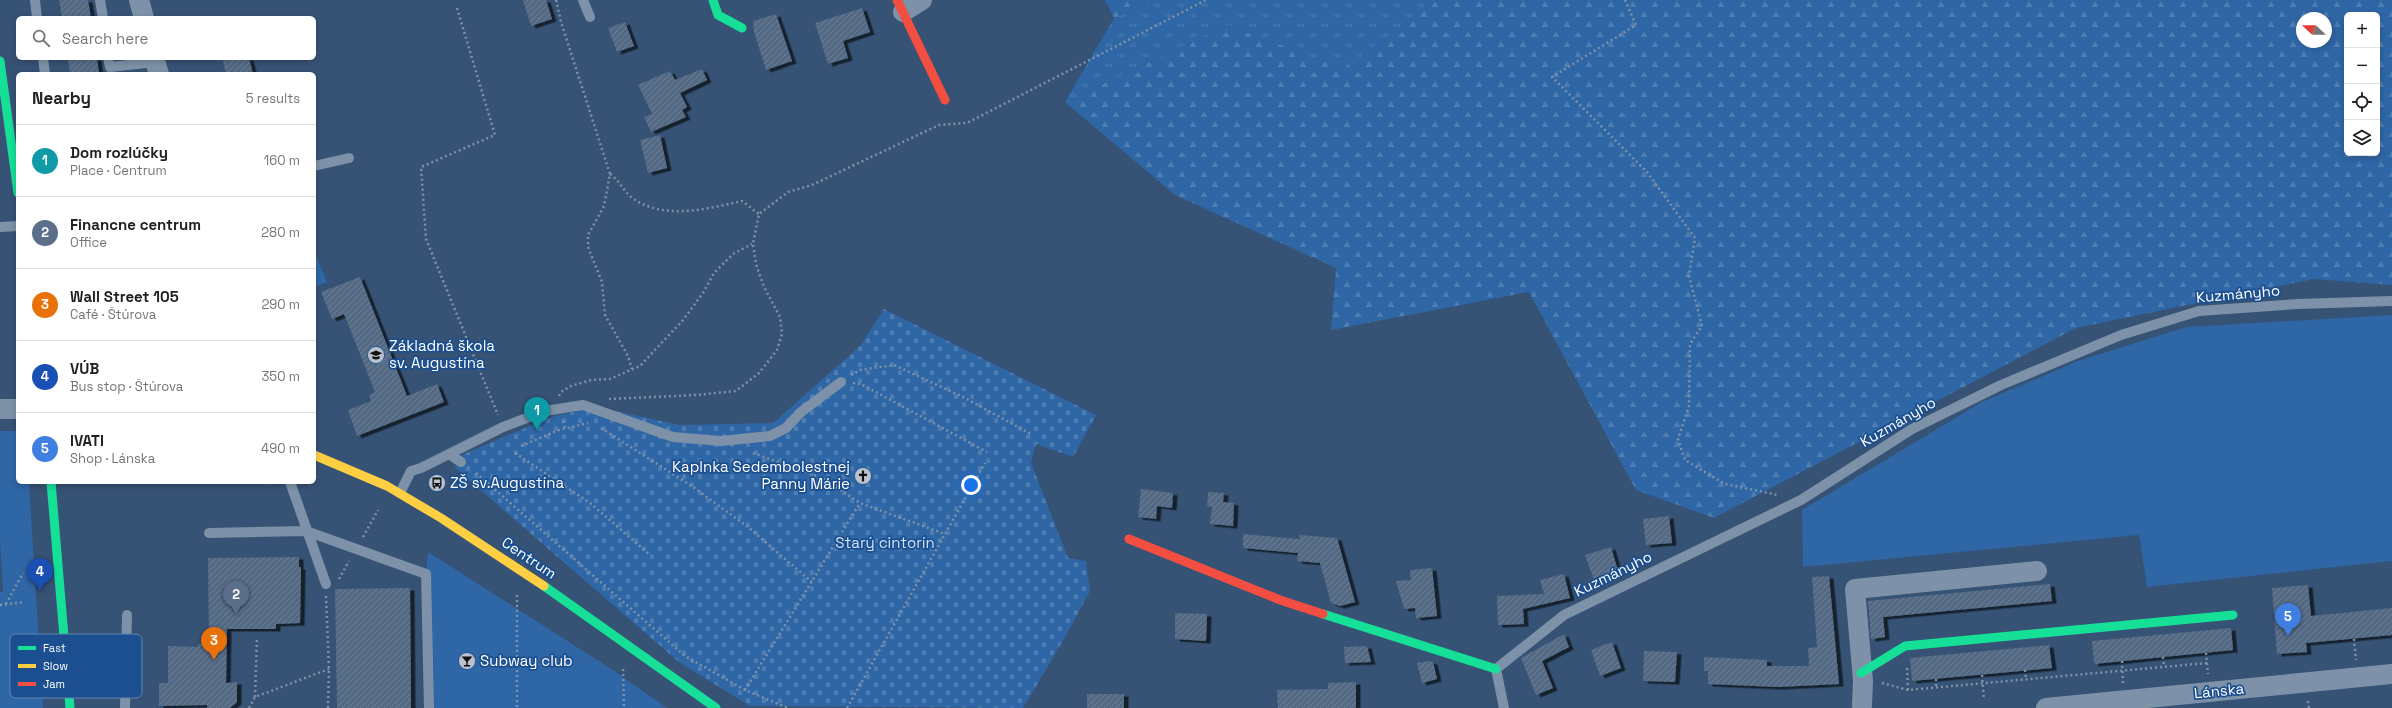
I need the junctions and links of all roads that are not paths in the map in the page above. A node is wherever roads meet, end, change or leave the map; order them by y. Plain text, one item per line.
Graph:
1 (35, 0) edge
2 (100, 0) edge
3 (139, 0) edge
4 (583, 0) edge
5 (713, 0) edge
6 (922, 0) edge
7 (900, 6) edge
8 (37, 16) edge
9 (103, 16) edge
10 (143, 16) edge
11 (590, 17) dead end
12 (742, 28) dead end
13 (43, 60) edge
14 (108, 60) edge
15 (0, 61) edge
16 (156, 64) edge
17 (45, 72) edge
18 (945, 100) dead end
19 (349, 158) dead end
20 (316, 166) edge
21 (16, 178) edge
22 (16, 226) edge
23 (0, 227) edge
24 (2392, 301) edge
25 (841, 382) road end
26 (0, 409) edge
27 (16, 409) edge
28 (449, 454) junction
29 (316, 456) edge
30 (461, 462) dead end
31 (51, 484) edge
32 (291, 484) edge
33 (400, 493) junction
34 (306, 531) junction
35 (209, 533) dead end
36 (1129, 539) dead end
37 (2037, 571) dead end
38 (326, 584) road end
39 (127, 615) dead end
40 (2233, 616) dead end
41 (64, 634) edge
42 (127, 634) edge
43 (1496, 669) junction
44 (2392, 674) edge
45 (1868, 677) junction
46 (69, 698) edge
47 (125, 698) edge
48 (2140, 703) edge
49 (1863, 707) edge
50 (70, 708) edge
51 (125, 708) edge
52 (429, 708) edge
53 (716, 708) edge
54 (1504, 708) edge
55 (2046, 708) edge

1 - 8 lane
2 - 9 lane
3 - 10 street
4 - 11 lane
5 - 12 street
6 - 7 street
7 - 18 street
13 - 17 lane
14 - 16 lane
15 - 21 street
19 - 20 lane
22 - 23 lane
24 - 43 lane, Kuzmányho
25 - 28 lane
26 - 27 street
28 - 30 lane
28 - 33 lane
29 - 33 street, Centrum
31 - 41 street
32 - 34 lane
33 - 53 street, Centrum
34 - 35 lane
34 - 38 lane
34 - 52 lane
36 - 43 street
37 - 45 street
39 - 42 lane
40 - 45 street
43 - 54 lane
44 - 48 street, Lánska
45 - 49 street
46 - 50 street
47 - 51 lane
48 - 55 street, Lánska

